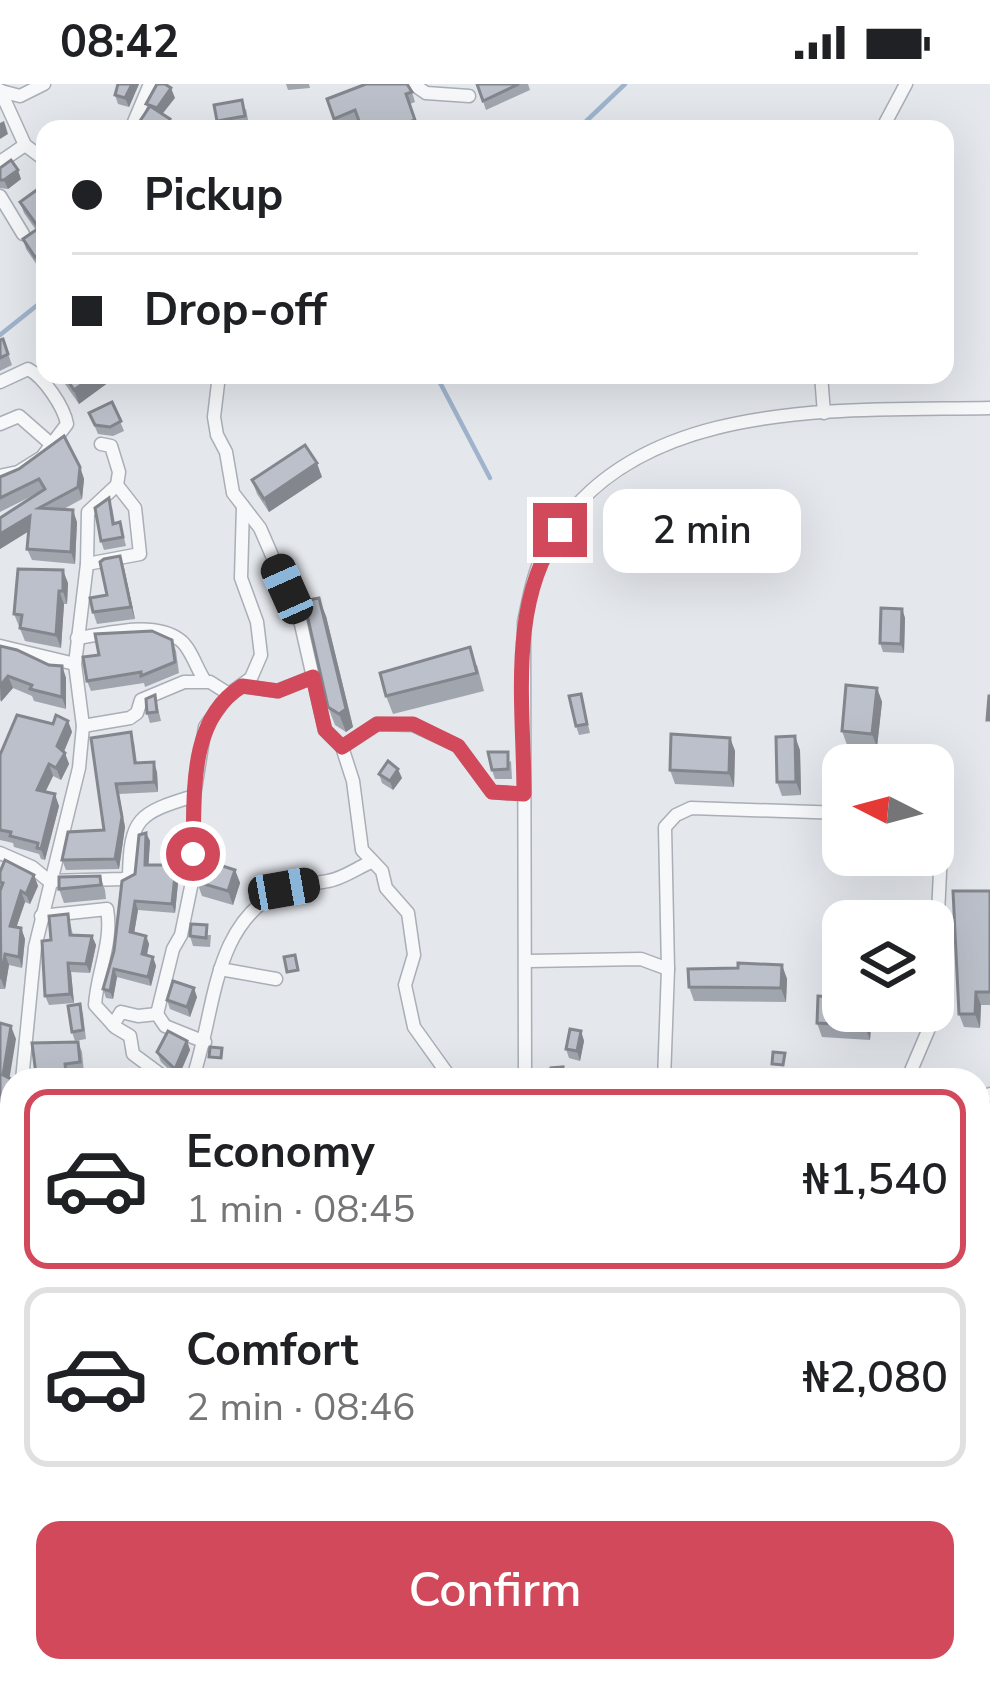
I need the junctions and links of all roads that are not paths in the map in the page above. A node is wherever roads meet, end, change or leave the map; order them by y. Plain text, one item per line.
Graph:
1 (44, 84) edge
2 (150, 84) edge
3 (413, 84) edge
4 (906, 84) edge
5 (1, 91) edge
6 (469, 96) dead end
7 (135, 120) edge
8 (887, 120) edge
9 (25, 145) junction
10 (36, 157) edge
11 (0, 162) edge
12 (0, 196) edge
13 (23, 234) edge
14 (36, 373) edge
15 (0, 382) edge
16 (45, 384) edge
17 (218, 384) edge
18 (822, 384) edge
19 (990, 408) edge
20 (824, 412) junction
21 (0, 424) edge
22 (52, 444) junction
23 (101, 444) dead end
24 (0, 476) edge
25 (117, 484) junction
26 (243, 506) junction
27 (87, 564) junction
28 (77, 638) junction
29 (0, 646) edge
30 (75, 664) junction
31 (313, 677) junction
32 (206, 682) junction
33 (235, 690) junction
34 (83, 726) junction
35 (342, 747) junction
36 (524, 794) junction
37 (194, 796) junction
38 (822, 812) edge
39 (0, 853) edge
40 (371, 862) junction
41 (939, 876) edge
42 (49, 881) junction
43 (41, 916) junction
44 (528, 961) junction
45 (220, 969) junction
46 (668, 969) junction
47 (277, 979) dead end
48 (157, 1014) junction
49 (113, 1025) junction
50 (205, 1042) junction
51 (24, 1068) edge
52 (152, 1068) edge
53 (196, 1068) edge
54 (443, 1068) edge
55 (525, 1068) edge
56 (664, 1068) edge
57 (912, 1068) edge

1 - 5 street
2 - 7 street
3 - 6 street
4 - 8 street
5 - 9 street
9 - 10 street
9 - 11 street
12 - 13 street
14 - 15 street
16 - 22 street
17 - 26 street
18 - 20 street
19 - 20 street
20 - 36 street
21 - 22 street
22 - 24 street
23 - 25 street
25 - 27 street
25 - 27 street
26 - 31 street
26 - 33 street
27 - 28 street
28 - 30 street
28 - 32 street
29 - 30 street
30 - 34 street
31 - 33 street
31 - 35 street
32 - 33 street
32 - 34 street
33 - 37 street
34 - 42 street
35 - 36 street
35 - 40 street
36 - 44 street
37 - 42 street
37 - 48 street
38 - 46 street
39 - 42 street
40 - 45 street
40 - 54 street
41 - 57 street
42 - 43 street
43 - 49 street
43 - 51 street
44 - 46 street
44 - 55 street
45 - 47 street
45 - 50 street
46 - 56 street
48 - 49 street
48 - 50 street
49 - 52 street
50 - 53 street

